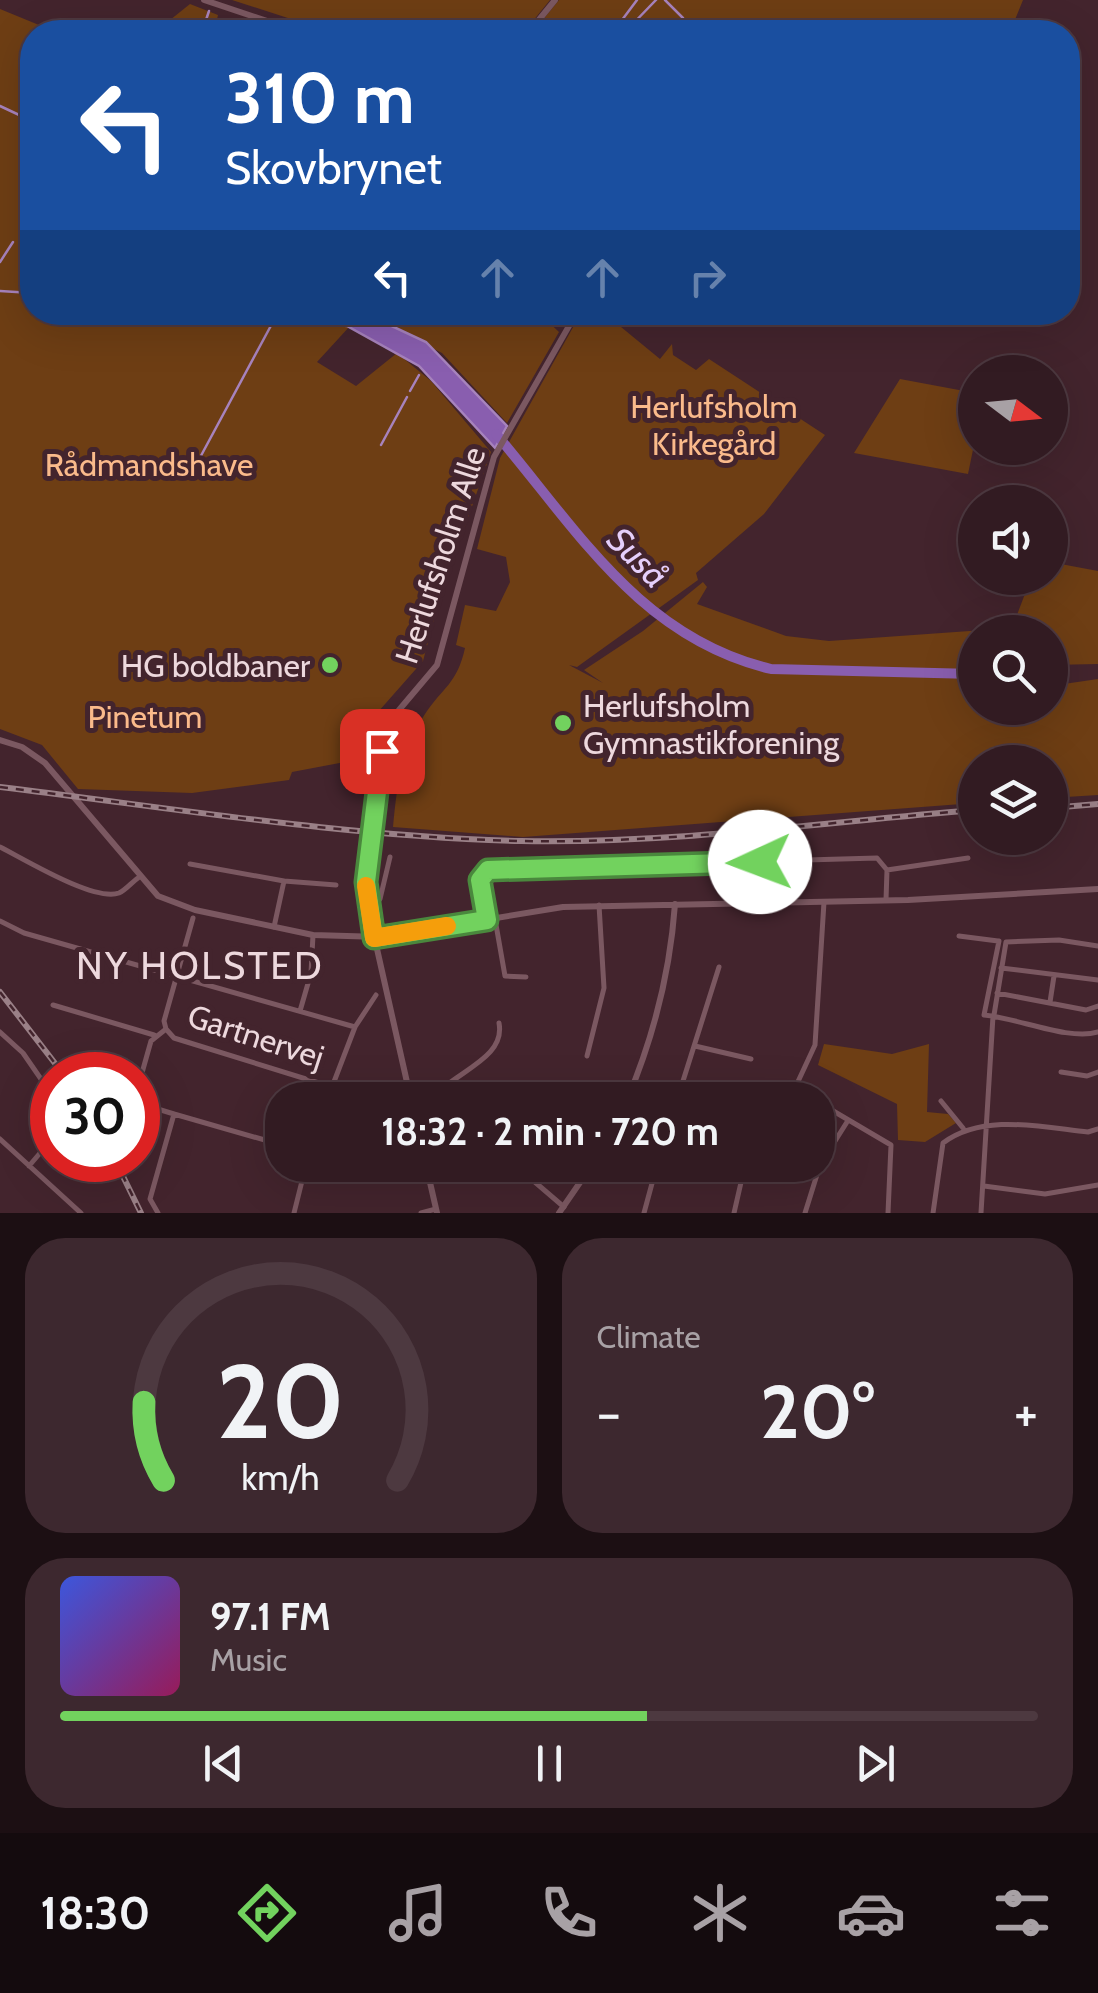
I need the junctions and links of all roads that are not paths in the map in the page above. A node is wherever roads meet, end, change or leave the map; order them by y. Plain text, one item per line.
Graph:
1 (204, 0) edge
2 (556, 0) edge
3 (264, 20) edge
4 (539, 20) edge
5 (570, 325) edge
6 (0, 740) edge
7 (0, 847) edge
8 (390, 857) dead end
9 (968, 858) dead end
10 (190, 864) dead end
11 (887, 870) junction
12 (138, 878) junction
13 (284, 881) junction
14 (336, 885) dead end
15 (1098, 889) edge
16 (886, 900) junction
17 (824, 902) junction
18 (674, 904) junction
19 (599, 905) junction
20 (369, 914) junction
21 (193, 918) dead end
22 (491, 919) junction
23 (0, 921) edge
24 (274, 927) junction
25 (312, 935) junction
26 (959, 936) dead end
27 (374, 938) junction
28 (1002, 942) junction
29 (1098, 946) edge
30 (719, 967) dead end
31 (1002, 968) junction
32 (1055, 974) junction
33 (176, 976) junction
34 (526, 977) dead end
35 (1098, 980) edge
36 (998, 993) junction
37 (376, 994) dead end
38 (1050, 1002) junction
39 (54, 1005) dead end
40 (1098, 1006) edge
41 (300, 1011) junction
42 (994, 1016) junction
43 (499, 1023) dead end
44 (355, 1027) junction
45 (166, 1029) junction
46 (0, 1032) edge
47 (1098, 1032) edge
48 (154, 1035) junction
49 (695, 1046) junction
50 (149, 1052) edge
51 (587, 1056) dead end
52 (750, 1059) dead end
53 (30, 1063) edge
54 (1061, 1072) dead end
55 (1098, 1072) edge
56 (326, 1082) edge
57 (334, 1082) edge
58 (407, 1082) edge
59 (456, 1082) edge
60 (633, 1082) edge
61 (683, 1082) edge
62 (798, 1082) edge
63 (941, 1101) dead end
64 (160, 1109) edge
65 (174, 1114) junction
66 (835, 1114) edge
67 (847, 1122) junction
68 (988, 1127) junction
69 (963, 1128) junction
70 (1098, 1129) edge
71 (0, 1139) edge
72 (265, 1139) edge
73 (30, 1166) edge
74 (48, 1182) edge
75 (302, 1182) edge
76 (430, 1182) edge
77 (532, 1182) edge
78 (580, 1182) edge
79 (652, 1182) edge
80 (741, 1182) edge
81 (1098, 1185) edge
82 (984, 1186) junction
83 (561, 1210) edge
84 (436, 1211) edge
85 (82, 1213) edge
86 (158, 1213) edge
87 (294, 1213) edge
88 (421, 1213) edge
89 (572, 1213) edge
90 (644, 1213) edge
91 (734, 1213) edge
92 (805, 1213) edge
93 (888, 1213) edge
94 (933, 1213) edge
95 (981, 1213) edge

1 - 3 street
2 - 4 street
5 - 20 street, Herlufsholm Alle
6 - 12 street
7 - 12 street
8 - 20 street
9 - 11 street
10 - 13 street
11 - 16 street
11 - 22 street
12 - 24 street
13 - 14 street
13 - 24 street
15 - 16 street
16 - 17 street
17 - 18 street
17 - 62 street
18 - 19 street
18 - 60 street
19 - 22 street
19 - 51 street
20 - 27 street, Herlufsholm Alle
21 - 33 street
22 - 27 street
22 - 34 street
23 - 33 street
24 - 25 street
25 - 27 street
25 - 41 street
26 - 28 street
27 - 58 street, Herlufsholm Alle
28 - 29 street
28 - 31 street
28 - 42 street
30 - 49 street
31 - 32 street
31 - 36 street
32 - 35 street
32 - 38 street
33 - 41 street
33 - 45 street
36 - 38 street
36 - 42 street
37 - 44 street
38 - 40 street
39 - 48 street, Gartnervej
41 - 44 street
42 - 47 street
42 - 68 street
43 - 59 street
44 - 57 street
45 - 48 street
45 - 56 street, Gartnervej
46 - 53 street
48 - 50 street
49 - 52 street
49 - 61 street
54 - 55 street
63 - 69 street
64 - 65 street
65 - 72 street
65 - 86 street
66 - 67 street
67 - 92 street
67 - 93 street
68 - 69 street
68 - 70 street
68 - 82 street
69 - 94 street
71 - 73 street
74 - 85 street
75 - 87 street
76 - 84 street
77 - 83 street
78 - 83 street
79 - 90 street
80 - 91 street
81 - 82 street
82 - 95 street
83 - 89 street
84 - 88 street

